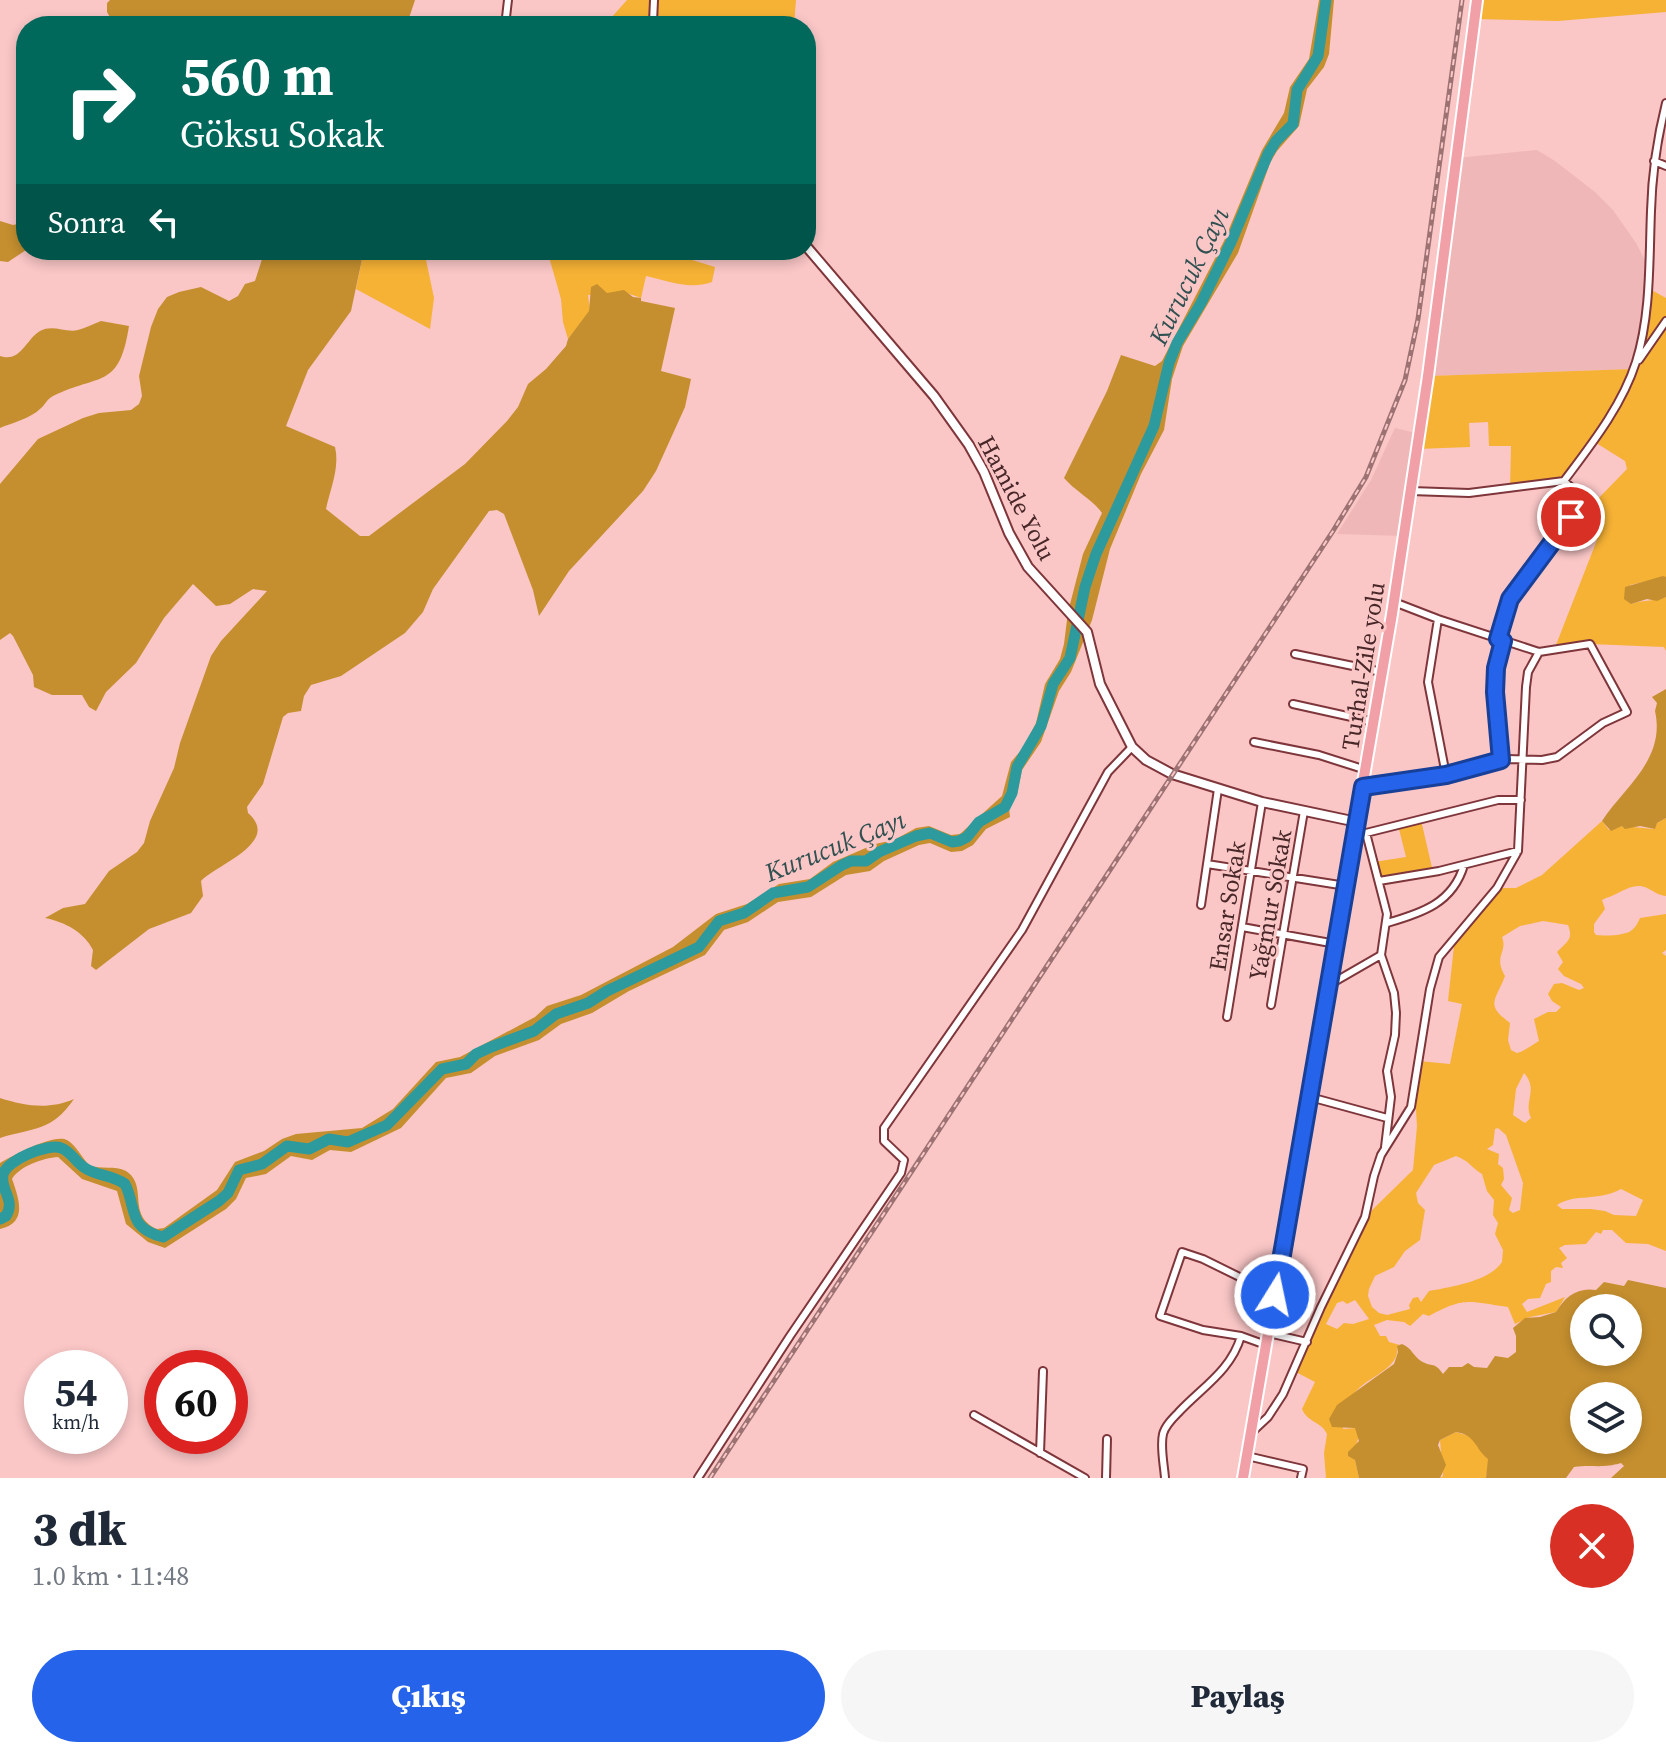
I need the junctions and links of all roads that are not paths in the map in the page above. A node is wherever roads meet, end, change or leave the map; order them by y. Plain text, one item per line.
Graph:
1 (1477, 0) edge
2 (1666, 103) edge
3 (1664, 122) edge
4 (1654, 161) junction
5 (1666, 166) edge
6 (816, 258) edge
7 (1666, 321) edge
8 (1635, 365) junction
9 (1564, 481) junction
10 (1411, 491) junction
11 (1394, 602) junction
12 (1438, 619) junction
13 (1500, 640) junction
14 (1539, 652) junction
15 (1295, 654) dead end
16 (1382, 672) junction
17 (1293, 704) dead end
18 (1374, 722) junction
19 (1254, 742) dead end
20 (1132, 747) junction
21 (1522, 759) junction
22 (1501, 760) junction
23 (1366, 770) junction
24 (1446, 775) junction
25 (1363, 787) junction
26 (1218, 789) junction
27 (1521, 800) junction
28 (1262, 802) junction
29 (1304, 811) junction
30 (1359, 829) junction
31 (1518, 851) junction
32 (1207, 864) junction
33 (1464, 865) junction
34 (1251, 871) junction
35 (1293, 878) junction
36 (1379, 881) junction
37 (1346, 886) junction
38 (1201, 905) dead end
39 (1387, 923) junction
40 (1242, 927) junction
41 (1283, 935) junction
42 (1336, 944) junction
43 (1381, 955) junction
44 (1329, 985) junction
45 (1271, 1005) dead end
46 (1227, 1017) dead end
47 (1310, 1097) junction
48 (1387, 1118) junction
49 (1385, 1147) junction
50 (1275, 1295) junction
51 (1268, 1333) junction
52 (1241, 1336) junction
53 (1307, 1342) junction
54 (1266, 1345) junction
55 (1043, 1371) dead end
56 (974, 1415) dead end
57 (1250, 1434) junction
58 (1107, 1439) dead end
59 (1040, 1453) junction
60 (1247, 1456) junction
61 (698, 1478) edge
62 (1085, 1478) edge
63 (1106, 1478) edge
64 (1165, 1478) edge
65 (1243, 1478) edge
66 (1301, 1478) edge

1 - 10 main road, Turhal-Zile yolu
2 - 3 street
3 - 4 street
4 - 5 street
4 - 8 street
6 - 20 street, Hamide Yolu
7 - 8 street
8 - 9 street
9 - 10 street
9 - 13 street
10 - 11 main road, Turhal-Zile yolu
11 - 12 street
11 - 16 main road, Turhal-Zile yolu
12 - 13 street
12 - 24 street
13 - 14 street
13 - 22 street
14 - 21 street
14 - 21 street
15 - 16 street
16 - 18 main road, Turhal-Zile yolu
17 - 18 street
18 - 23 main road, Turhal-Zile yolu
19 - 23 street
20 - 26 street
20 - 61 street
21 - 22 street
21 - 27 street
22 - 24 street
23 - 25 main road, Turhal-Zile yolu
24 - 25 street
25 - 30 main road, Turhal-Zile yolu
26 - 28 street
26 - 32 street
27 - 30 street
27 - 31 street
28 - 29 street
28 - 34 street, Ensar Sokak
29 - 30 street
29 - 35 street, Yağmur Sokak
30 - 36 street
30 - 37 main road, Turhal-Zile yolu
31 - 33 street
31 - 49 street
32 - 34 street
32 - 38 street
33 - 36 street
33 - 39 street
34 - 35 street
34 - 40 street, Ensar Sokak
35 - 37 street
35 - 41 street, Yağmur Sokak
36 - 39 street
37 - 42 main road, Turhal-Zile yolu
39 - 43 street
40 - 41 street
40 - 46 street, Ensar Sokak
41 - 42 street
41 - 45 street, Yağmur Sokak
42 - 44 main road, Turhal-Zile yolu
43 - 44 street
43 - 48 street
44 - 47 main road, Turhal-Zile yolu
47 - 48 street
47 - 50 main road, Turhal-Zile yolu
48 - 49 street
49 - 53 street
50 - 51 main road, Turhal-Zile yolu
50 - 52 street
51 - 53 street
51 - 54 main road, Turhal-Zile yolu
52 - 54 street
52 - 64 street
53 - 57 street
54 - 57 main road, Turhal-Zile yolu
55 - 59 street
56 - 59 street
57 - 60 main road, Turhal-Zile yolu
58 - 63 street
59 - 62 street
60 - 65 main road, Turhal-Zile yolu
60 - 66 street

